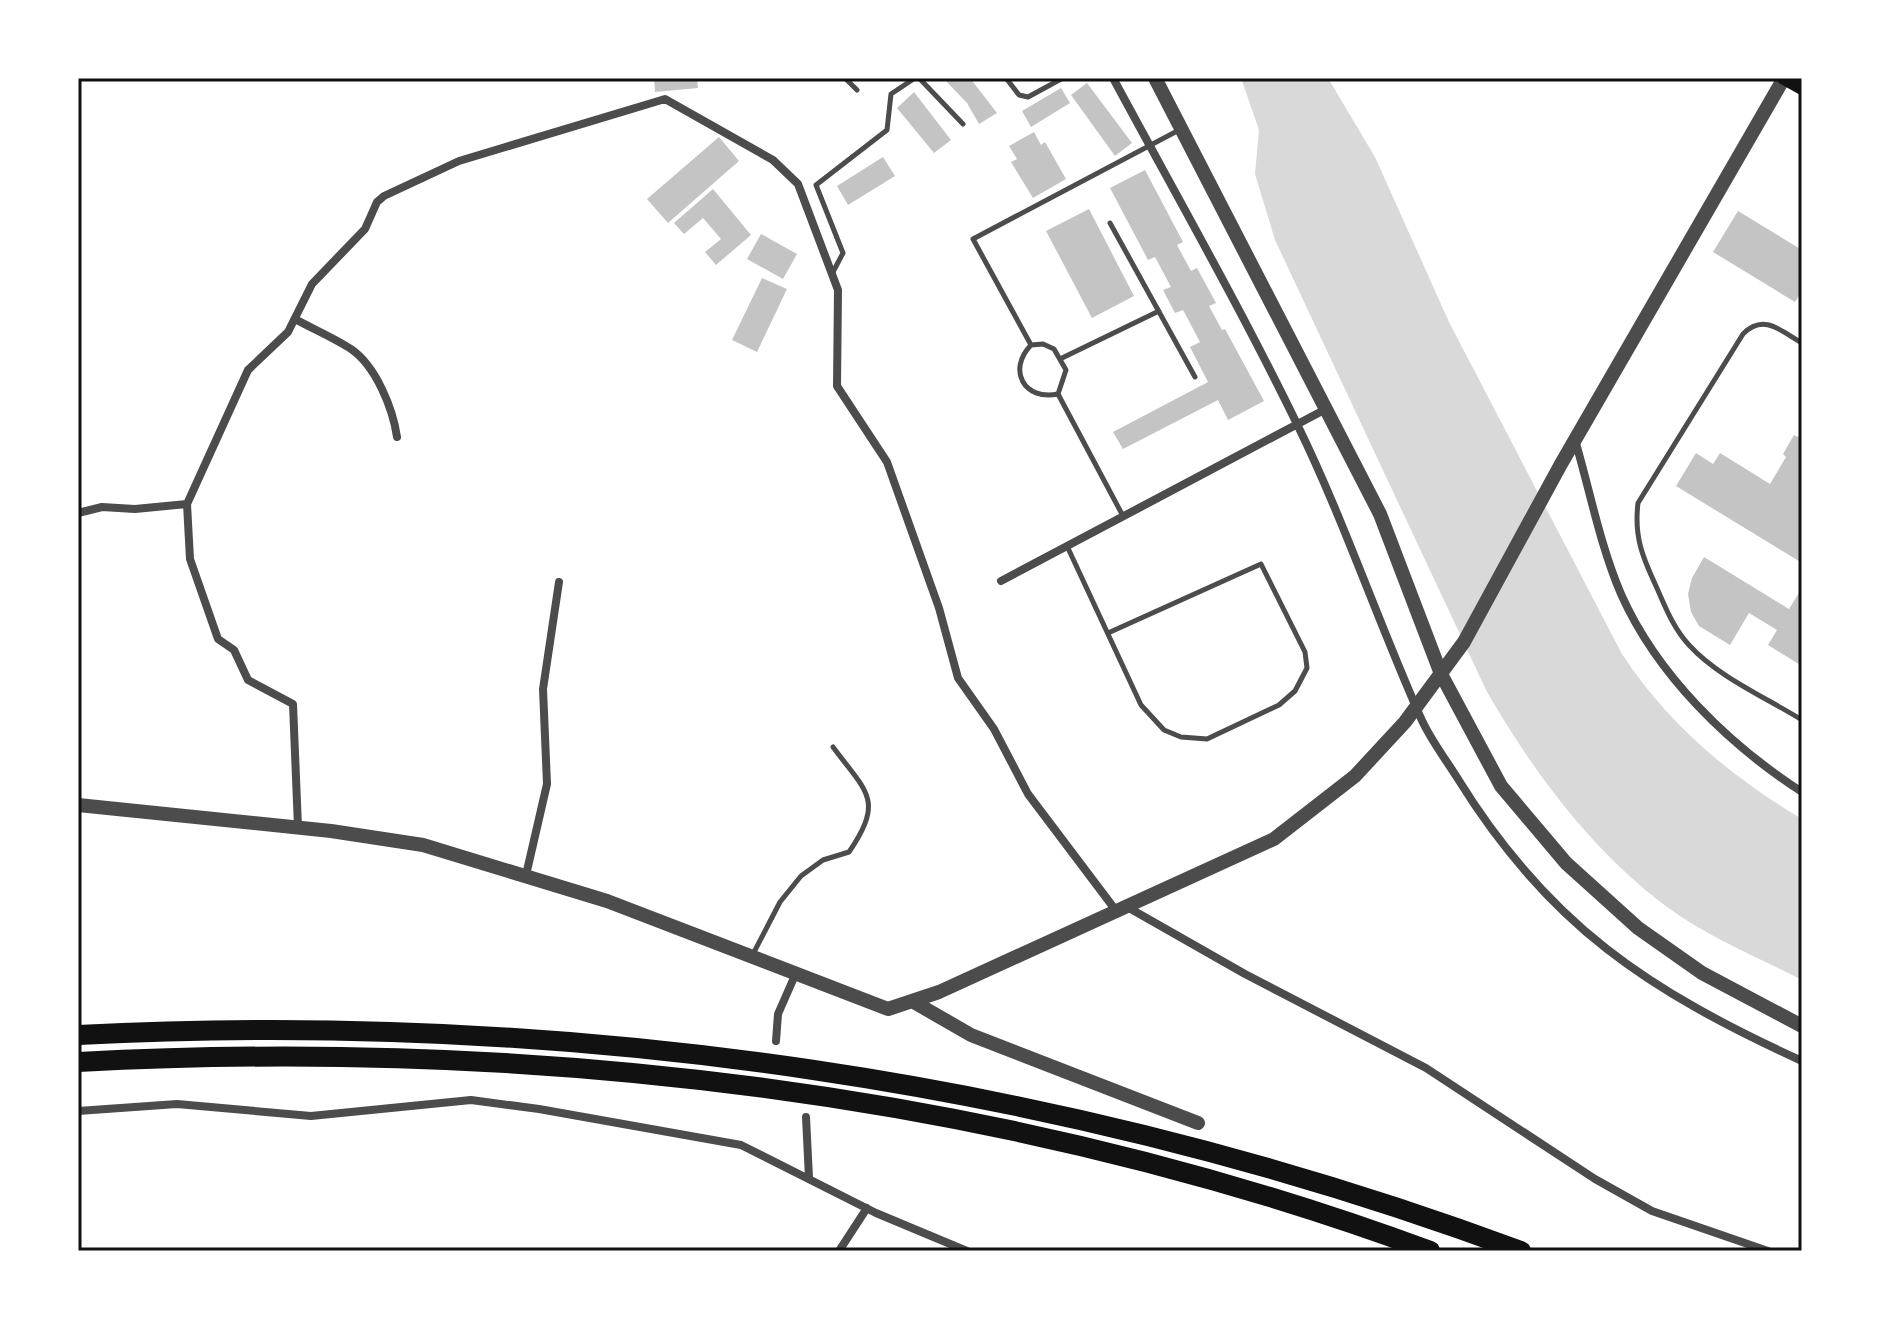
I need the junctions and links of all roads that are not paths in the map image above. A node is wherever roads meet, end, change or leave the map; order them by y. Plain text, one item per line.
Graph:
1 (845, 78) edge
2 (917, 78) edge
3 (1006, 78) edge
4 (1063, 78) edge
5 (1113, 78) edge
6 (1155, 78) edge
7 (1784, 78) edge
8 (1802, 88) edge
9 (857, 90) dead end
10 (963, 124) dead end
11 (1181, 129) junction
12 (1149, 146) junction
13 (1110, 223) dead end
14 (833, 272) junction
15 (1159, 311) junction
16 (295, 319) junction
17 (1802, 343) edge
18 (1031, 345) junction
19 (1062, 358) junction
20 (1195, 377) dead end
21 (1058, 394) junction
22 (1326, 409) junction
23 (1297, 424) junction
24 (397, 437) dead end
25 (1575, 439) junction
26 (187, 504) junction
27 (78, 513) edge
28 (1123, 516) junction
29 (1067, 546) junction
30 (1001, 581) dead end
31 (559, 582) dead end
32 (1108, 633) junction
33 (1441, 674) junction
34 (1416, 707) junction
35 (1802, 720) edge
36 (833, 747) dead end
37 (1802, 792) edge
38 (78, 805) edge
39 (298, 827) junction
40 (526, 875) junction
41 (1124, 910) junction
42 (752, 956) junction
43 (796, 973) junction
44 (912, 1001) junction
45 (1802, 1026) edge
46 (78, 1035) edge
47 (776, 1041) dead end
48 (1802, 1061) edge
49 (78, 1062) edge
50 (78, 1111) edge
51 (806, 1117) dead end
52 (1198, 1123) dead end
53 (809, 1178) junction
54 (867, 1208) junction
55 (839, 1251) edge
56 (967, 1251) edge
57 (1430, 1251) edge
58 (1521, 1251) edge
59 (1768, 1251) edge

1 - 9 lane
2 - 10 lane
2 - 14 lane
3 - 4 lane
5 - 12 street
6 - 11 street
7 - 8 main road
7 - 25 street
11 - 12 lane
11 - 22 street
12 - 18 lane
12 - 23 street
13 - 15 lane
14 - 16 street
14 - 41 street
15 - 19 lane
15 - 20 lane
16 - 24 street
16 - 26 street
17 - 35 lane
18 - 19 lane
18 - 21 lane
19 - 21 lane
21 - 28 lane
22 - 23 street
22 - 33 street
23 - 28 street
23 - 34 street
25 - 33 street
25 - 37 street
26 - 27 street
26 - 39 street
28 - 29 street
29 - 30 street
29 - 32 lane
31 - 40 street
32 - 32 lane
33 - 34 street
33 - 45 street
34 - 41 street
34 - 48 street
36 - 42 lane
38 - 39 street
39 - 40 street
40 - 42 street
41 - 44 street
41 - 59 street
42 - 43 street
43 - 44 street
43 - 47 street
44 - 52 street
46 - 58 highway
49 - 57 highway
50 - 53 street
51 - 53 street
53 - 54 street
54 - 55 street
54 - 56 street

